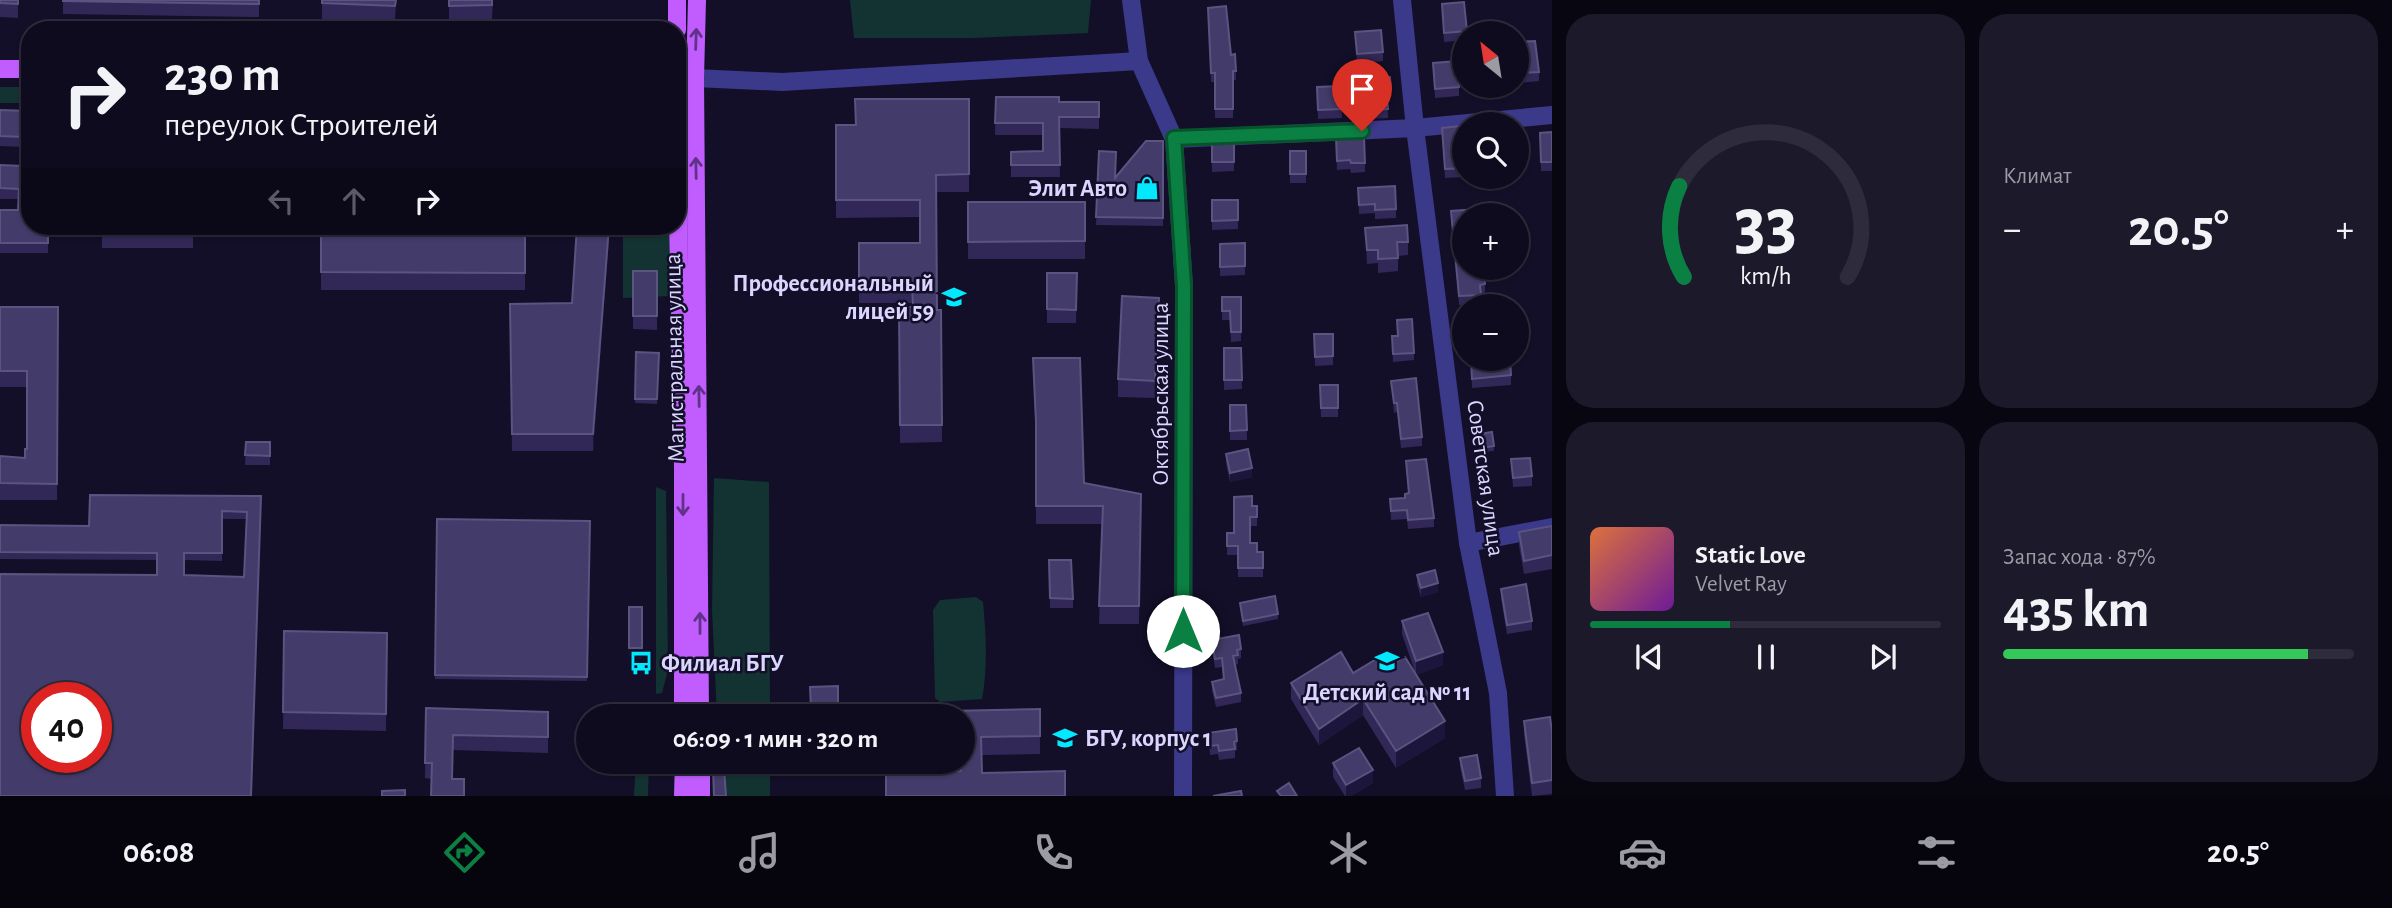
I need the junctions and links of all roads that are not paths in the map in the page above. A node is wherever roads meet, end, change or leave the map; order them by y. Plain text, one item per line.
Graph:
1 (677, 0) edge
2 (697, 0) edge
3 (1131, 0) edge
4 (1402, 0) edge
5 (677, 21) edge
6 (1139, 61) junction
7 (0, 69) edge
8 (21, 69) edge
9 (686, 77) edge
10 (1552, 115) edge
11 (1415, 128) junction
12 (1174, 138) junction
13 (678, 235) edge
14 (1552, 527) edge
15 (1468, 542) junction
16 (683, 704) edge
17 (700, 704) edge
18 (684, 774) edge
19 (701, 774) edge
20 (683, 796) edge
21 (701, 796) edge
22 (1183, 796) edge
23 (1505, 796) edge

1 - 5 main road
9 -> 2 main road, Магистральная улица
3 - 6 street, Октябрьская улица
4 - 11 street, Советская улица
6 - 9 street
6 - 12 street, Октябрьская улица
7 - 8 main road
17 -> 9 main road, Магистральная улица
10 - 11 street
11 - 12 street
11 - 15 street, Советская улица
12 - 22 street, Октябрьская улица
13 -> 16 main road, Магистральная улица
14 - 15 street
15 - 23 street, Советская улица
18 - 20 main road
19 - 21 main road

